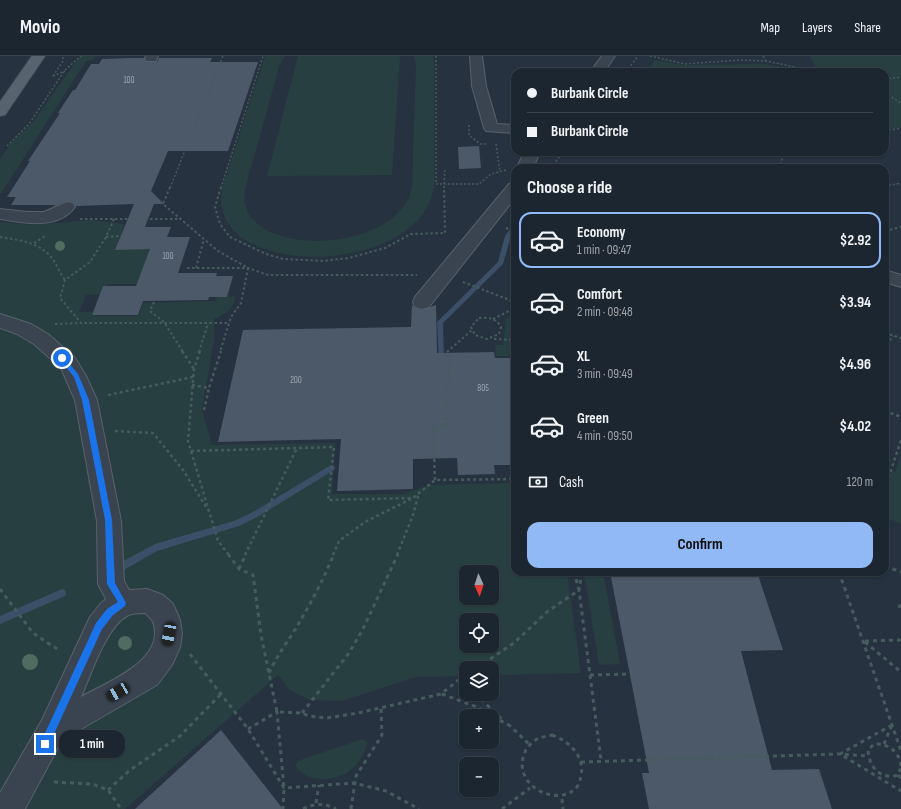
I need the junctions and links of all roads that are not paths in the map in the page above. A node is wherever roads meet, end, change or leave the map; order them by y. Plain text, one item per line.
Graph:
1 (38, 56) edge
2 (476, 56) edge
3 (609, 56) edge
4 (600, 68) edge
5 (0, 112) edge
6 (511, 129) edge
7 (511, 191) edge
8 (0, 214) edge
9 (71, 214) road end
10 (889, 277) edge
11 (901, 281) edge
12 (422, 302) dead end
13 (0, 321) edge
14 (123, 603) junction
15 (52, 730) junction
16 (8, 809) edge

1 - 5 main road
2 - 6 lane
3 - 4 lane
7 - 12 lane
8 - 9 lane
10 - 11 lane
13 - 14 lane
14 - 15 lane
14 - 15 lane
15 - 16 lane

